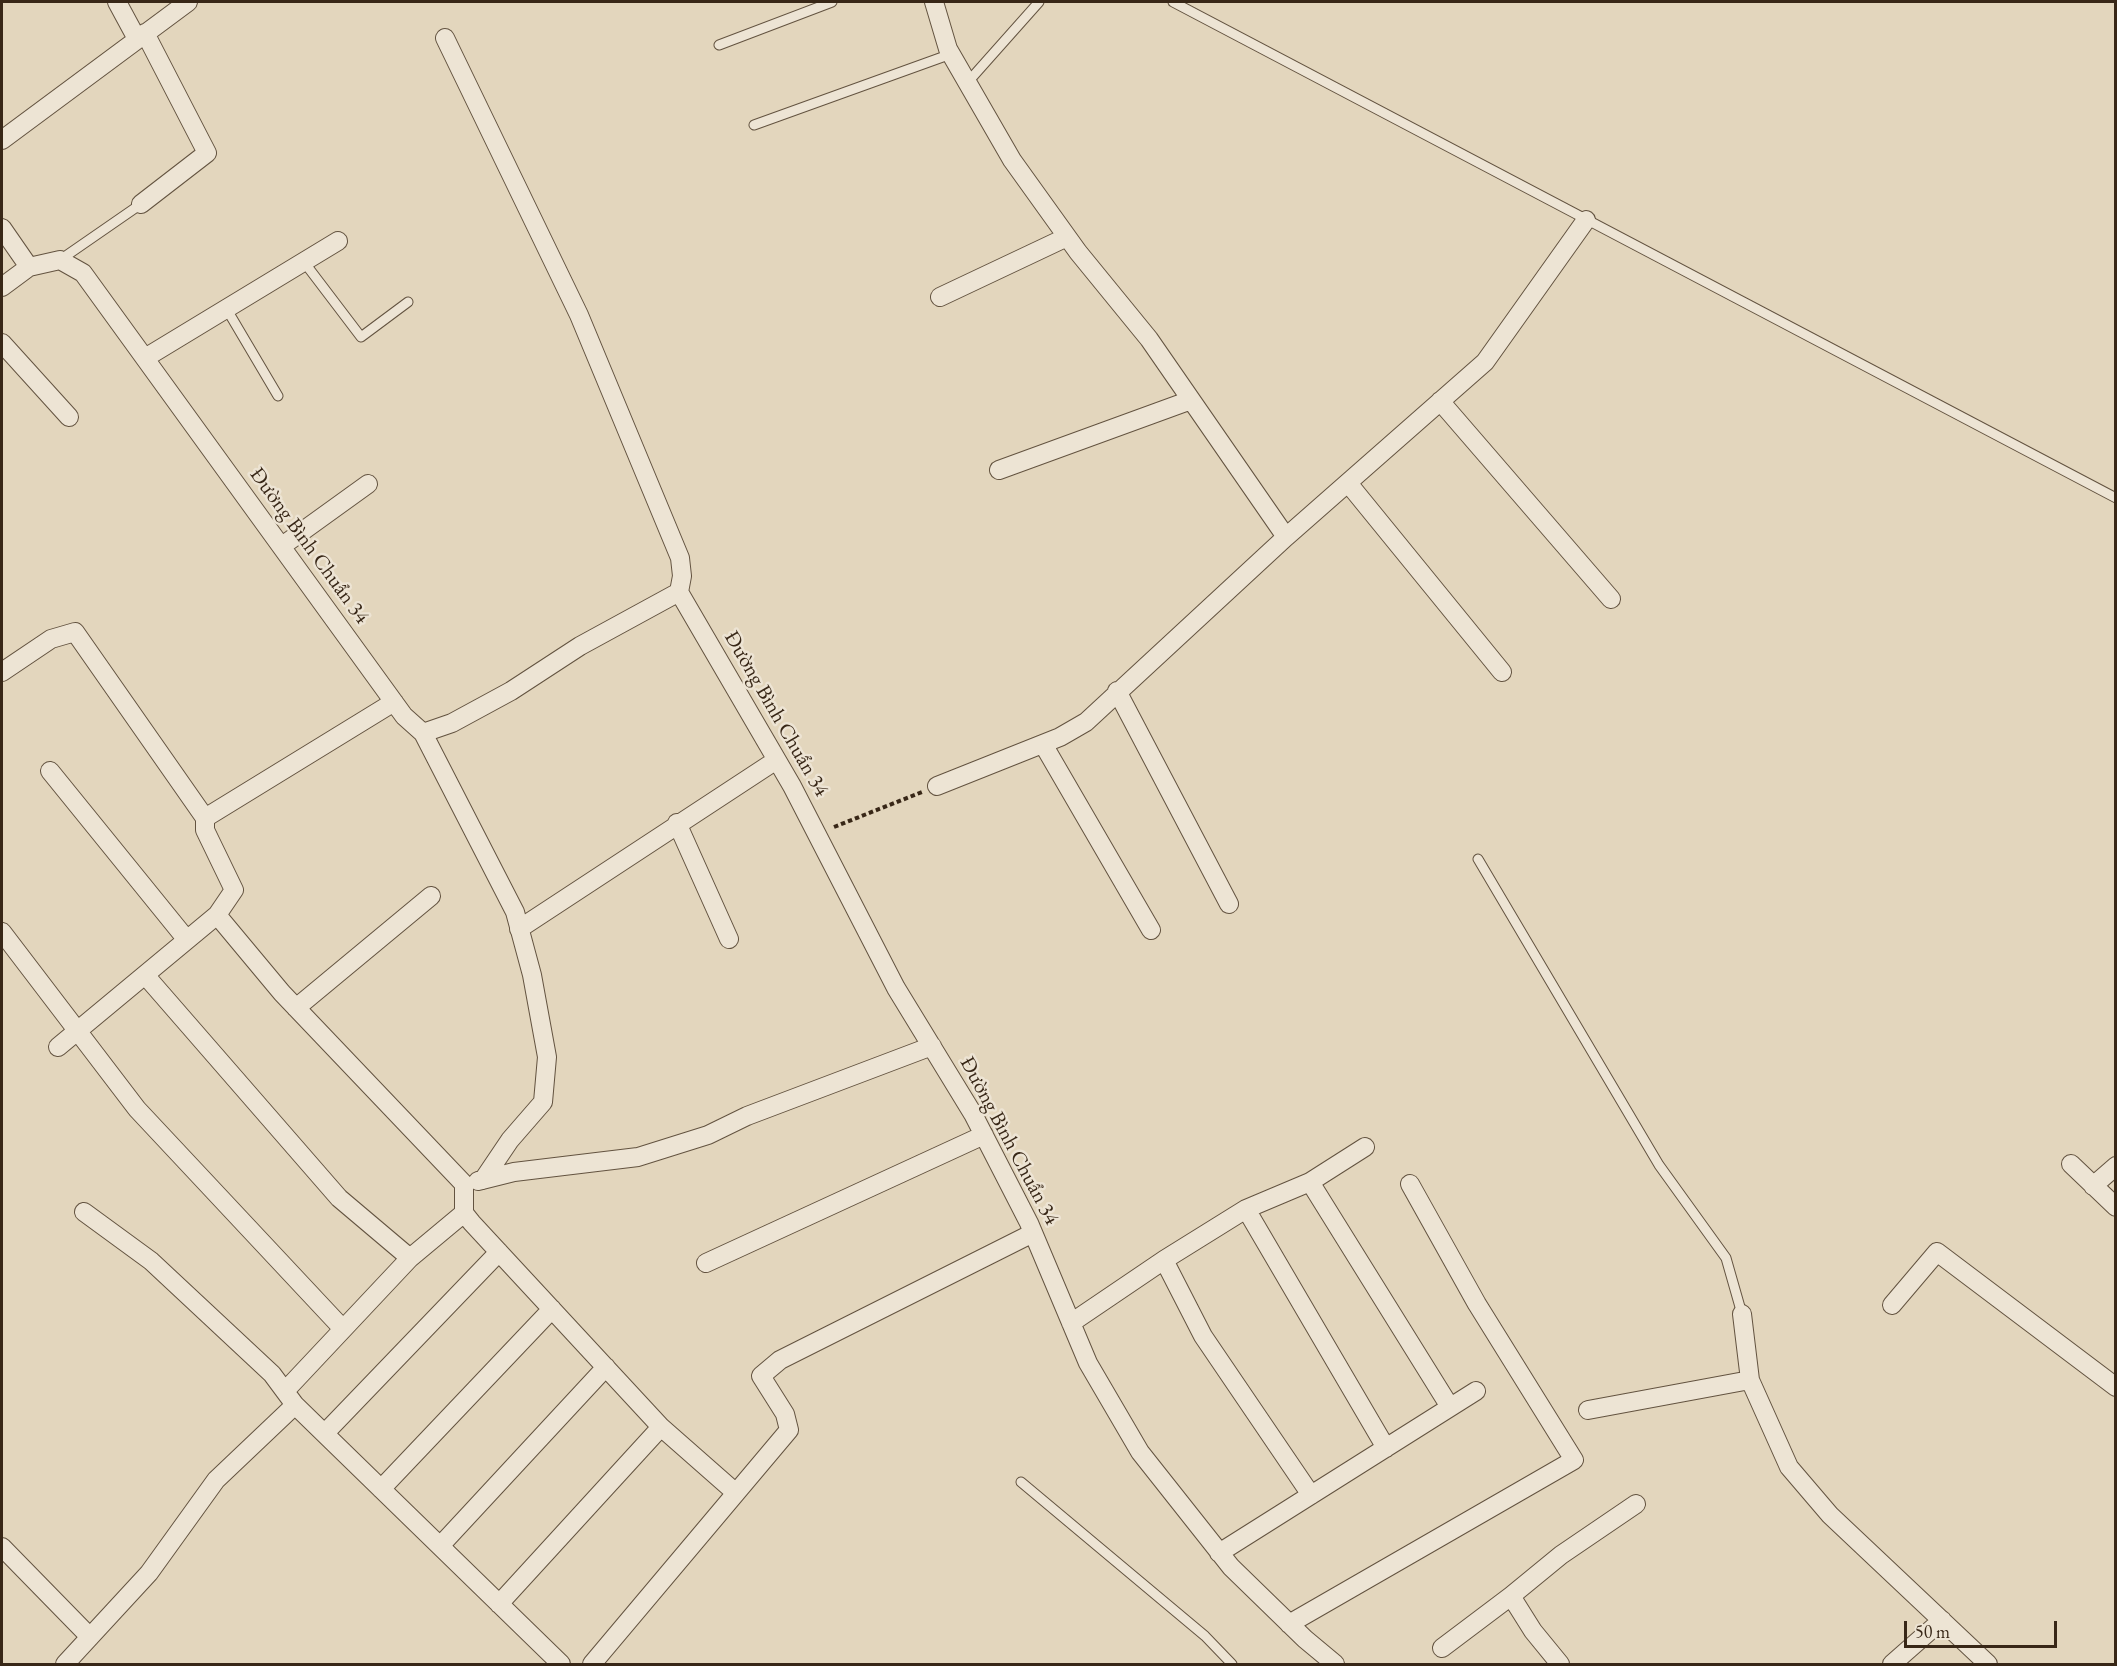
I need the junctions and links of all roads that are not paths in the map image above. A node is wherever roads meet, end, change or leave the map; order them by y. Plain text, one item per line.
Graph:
1 (117, 2) edge
2 (188, 2) edge
3 (832, 2) edge
4 (934, 2) edge
5 (1039, 2) edge
6 (1173, 2) edge
7 (141, 36) junction
8 (445, 38) dead end
9 (719, 45) dead end
10 (951, 54) junction
11 (966, 84) junction
12 (754, 125) dead end
13 (2, 140) edge
14 (141, 204) joint
15 (1586, 220) junction
16 (2, 228) edge
17 (1067, 237) junction
18 (338, 241) dead end
19 (60, 260) junction
20 (304, 262) junction
21 (29, 267) junction
22 (2, 288) edge
23 (940, 297) dead end
24 (408, 302) dead end
25 (226, 308) junction
26 (2, 343) edge
27 (145, 358) junction
28 (278, 396) dead end
29 (1191, 400) junction
30 (1440, 401) junction
31 (69, 417) dead end
32 (999, 470) dead end
33 (1348, 483) junction
34 (368, 484) dead end
35 (2115, 498) edge
36 (1286, 537) junction
37 (282, 546) junction
38 (679, 592) junction
39 (1611, 599) dead end
40 (2, 672) edge
41 (1502, 672) dead end
42 (1117, 691) junction
43 (394, 702) junction
44 (423, 733) junction
45 (1043, 744) junction
46 (775, 761) junction
47 (50, 771) dead end
48 (937, 786) road end
49 (205, 818) junction
50 (676, 823) junction
51 (1478, 859) dead end
52 (431, 896) dead end
53 (1229, 904) dead end
54 (217, 915) junction
55 (519, 929) junction
56 (1151, 930) dead end
57 (2, 932) edge
58 (729, 939) dead end
59 (187, 940) junction
60 (145, 975) junction
61 (296, 1008) junction
62 (76, 1032) junction
63 (932, 1046) junction
64 (58, 1047) dead end
65 (984, 1135) junction
66 (1365, 1147) dead end
67 (2071, 1164) dead end
68 (2115, 1166) edge
69 (483, 1179) junction
70 (1310, 1182) junction
71 (464, 1184) junction
72 (1410, 1184) dead end
73 (2093, 1186) junction
74 (2115, 1207) edge
75 (1246, 1209) junction
76 (84, 1212) dead end
77 (464, 1213) junction
78 (1033, 1233) junction
79 (499, 1252) junction
80 (410, 1258) junction
81 (1164, 1260) junction
82 (706, 1263) dead end
83 (1892, 1305) dead end
84 (552, 1309) junction
85 (1742, 1314) joint
86 (1071, 1323) junction
87 (343, 1329) junction
88 (606, 1367) junction
89 (1750, 1380) junction
90 (2115, 1387) edge
91 (1476, 1390) dead end
92 (290, 1398) junction
93 (1450, 1407) junction
94 (1588, 1410) dead end
95 (661, 1426) junction
96 (325, 1433) junction
97 (1386, 1448) junction
98 (1021, 1482) dead end
99 (381, 1489) junction
100 (736, 1493) junction
101 (1311, 1495) junction
102 (1636, 1504) dead end
103 (440, 1546) junction
104 (2, 1547) edge
105 (1219, 1553) junction
106 (1511, 1596) junction
107 (499, 1604) junction
108 (1942, 1620) junction
109 (1289, 1624) junction
110 (90, 1637) junction
111 (1442, 1648) dead end
112 (64, 1665) edge
113 (561, 1665) edge
114 (592, 1665) edge
115 (1232, 1665) edge
116 (1335, 1665) edge
117 (1560, 1665) edge
118 (1892, 1665) edge
119 (1988, 1665) edge

1 - 7 street
2 - 7 street
3 - 9 lane
4 - 10 street
5 - 11 lane
6 - 15 lane
7 - 13 street
7 - 14 street
8 - 38 street
10 - 11 street
10 - 12 lane
11 - 17 street
14 - 19 lane
15 - 30 street
15 - 35 lane
16 - 21 street
17 - 23 street
17 - 29 street
18 - 20 street
19 - 21 street
19 - 27 street, Đường Bình Chuẩn 34
20 - 24 lane
20 - 25 street
21 - 22 street
25 - 27 street
25 - 28 lane
26 - 31 street
27 - 37 street, Đường Bình Chuẩn 34
29 - 32 street
29 - 36 street
30 - 33 street
30 - 39 street
33 - 36 street
33 - 41 street
34 - 37 street
36 - 42 street
37 - 43 street, Đường Bình Chuẩn 34
38 - 44 street
38 - 46 street, Đường Bình Chuẩn 34
40 - 49 street
42 - 45 street
42 - 53 street
43 - 44 street, Đường Bình Chuẩn 34
43 - 49 street
44 - 55 street, Đường Bình Chuẩn 34
45 - 48 street
45 - 56 street
46 - 50 street
46 - 63 street, Đường Bình Chuẩn 34
47 - 59 street
49 - 54 street
50 - 55 street
50 - 58 street
51 - 85 lane
52 - 61 street
54 - 59 street
54 - 61 street
55 - 69 street, Đường Bình Chuẩn 34
57 - 62 street
59 - 60 street
60 - 62 street
60 - 80 street
61 - 71 street
62 - 64 street
62 - 87 street
63 - 65 street, Đường Bình Chuẩn 34
63 - 69 street
65 - 78 street, Đường Bình Chuẩn 34
65 - 82 street
66 - 70 street
67 - 73 street
68 - 73 street
69 - 71 street
70 - 75 street
70 - 93 street
71 - 77 street
72 - 109 street
73 - 74 street
75 - 81 street
75 - 97 street
76 - 92 street
77 - 79 street
77 - 80 street
78 - 86 street, Đường Bình Chuẩn 34
78 - 100 street
79 - 84 street
79 - 96 street
80 - 87 street
81 - 86 street
81 - 101 street
83 - 90 street
84 - 88 street
84 - 99 street
85 - 89 street
86 - 105 street, Đường Bình Chuẩn 34
87 - 92 street
88 - 95 street
88 - 103 street
89 - 94 street
89 - 108 street
91 - 93 street
92 - 96 street
92 - 110 street
93 - 97 street
95 - 100 street
95 - 107 street
96 - 99 street
97 - 101 street
98 - 115 lane
99 - 103 street
100 - 114 street
101 - 105 street
102 - 106 street
103 - 107 street
104 - 110 street
105 - 109 street, Đường Bình Chuẩn 34
106 - 111 street
106 - 117 street
107 - 113 street
108 - 118 street
108 - 119 street
109 - 116 street, Đường Bình Chuẩn 34
110 - 112 street

